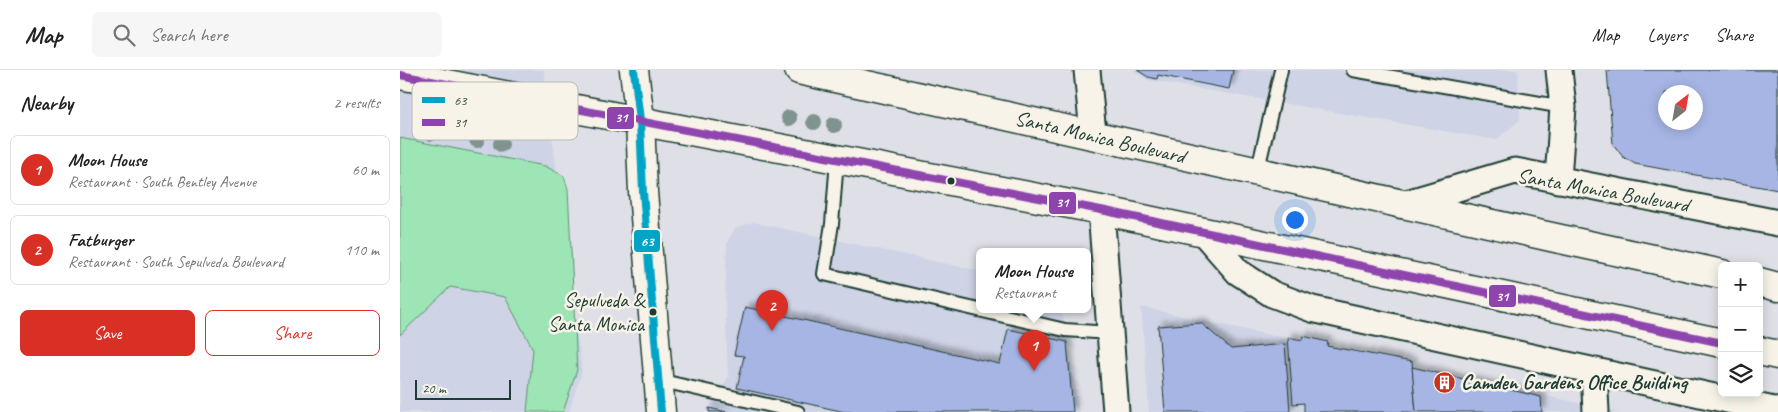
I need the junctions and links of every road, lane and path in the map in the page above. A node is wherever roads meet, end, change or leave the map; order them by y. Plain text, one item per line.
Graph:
1 (634, 70) edge
2 (799, 70) edge
3 (1087, 70) edge
4 (1281, 70) edge
5 (1353, 70) edge
6 (1559, 70) edge
7 (400, 75) edge
8 (437, 82) edge
9 (1563, 107) junction
10 (578, 108) edge
11 (640, 120) junction
12 (1093, 134) junction
13 (837, 160) junction
14 (1257, 173) junction
15 (1558, 180) junction
16 (1400, 205) junction
17 (1101, 210) junction
18 (1778, 222) edge
19 (1202, 231) junction
20 (1718, 273) edge
21 (1763, 283) edge
22 (1778, 286) edge
23 (976, 309) edge
24 (992, 313) edge
25 (1110, 333) junction
26 (1718, 342) edge
27 (1763, 352) edge
28 (1778, 355) edge
29 (1594, 371) junction
30 (658, 380) junction
31 (1778, 411) edge
32 (661, 412) edge
33 (798, 412) edge
34 (1116, 412) edge
35 (1596, 412) edge

1 - 11 main road
2 - 12 main road, Santa Monica Boulevard
3 - 12 street
4 - 14 lane
5 - 9 lane
6 - 9 street
7 - 8 main road
9 - 15 street
10 - 11 main road
11 - 13 main road
11 - 30 main road
12 - 14 main road, Santa Monica Boulevard
13 - 17 main road
13 - 23 lane
14 - 16 main road, Santa Monica Boulevard
15 - 16 street, Santa Monica Boulevard
15 - 18 street, Santa Monica Boulevard
16 - 20 main road, Santa Monica Boulevard
17 - 19 main road
17 - 25 street
19 - 26 main road
19 - 29 street
21 - 22 main road
24 - 25 lane
25 - 34 street
27 - 28 main road
29 - 31 street
29 - 35 street
30 - 32 main road
30 - 33 lane

